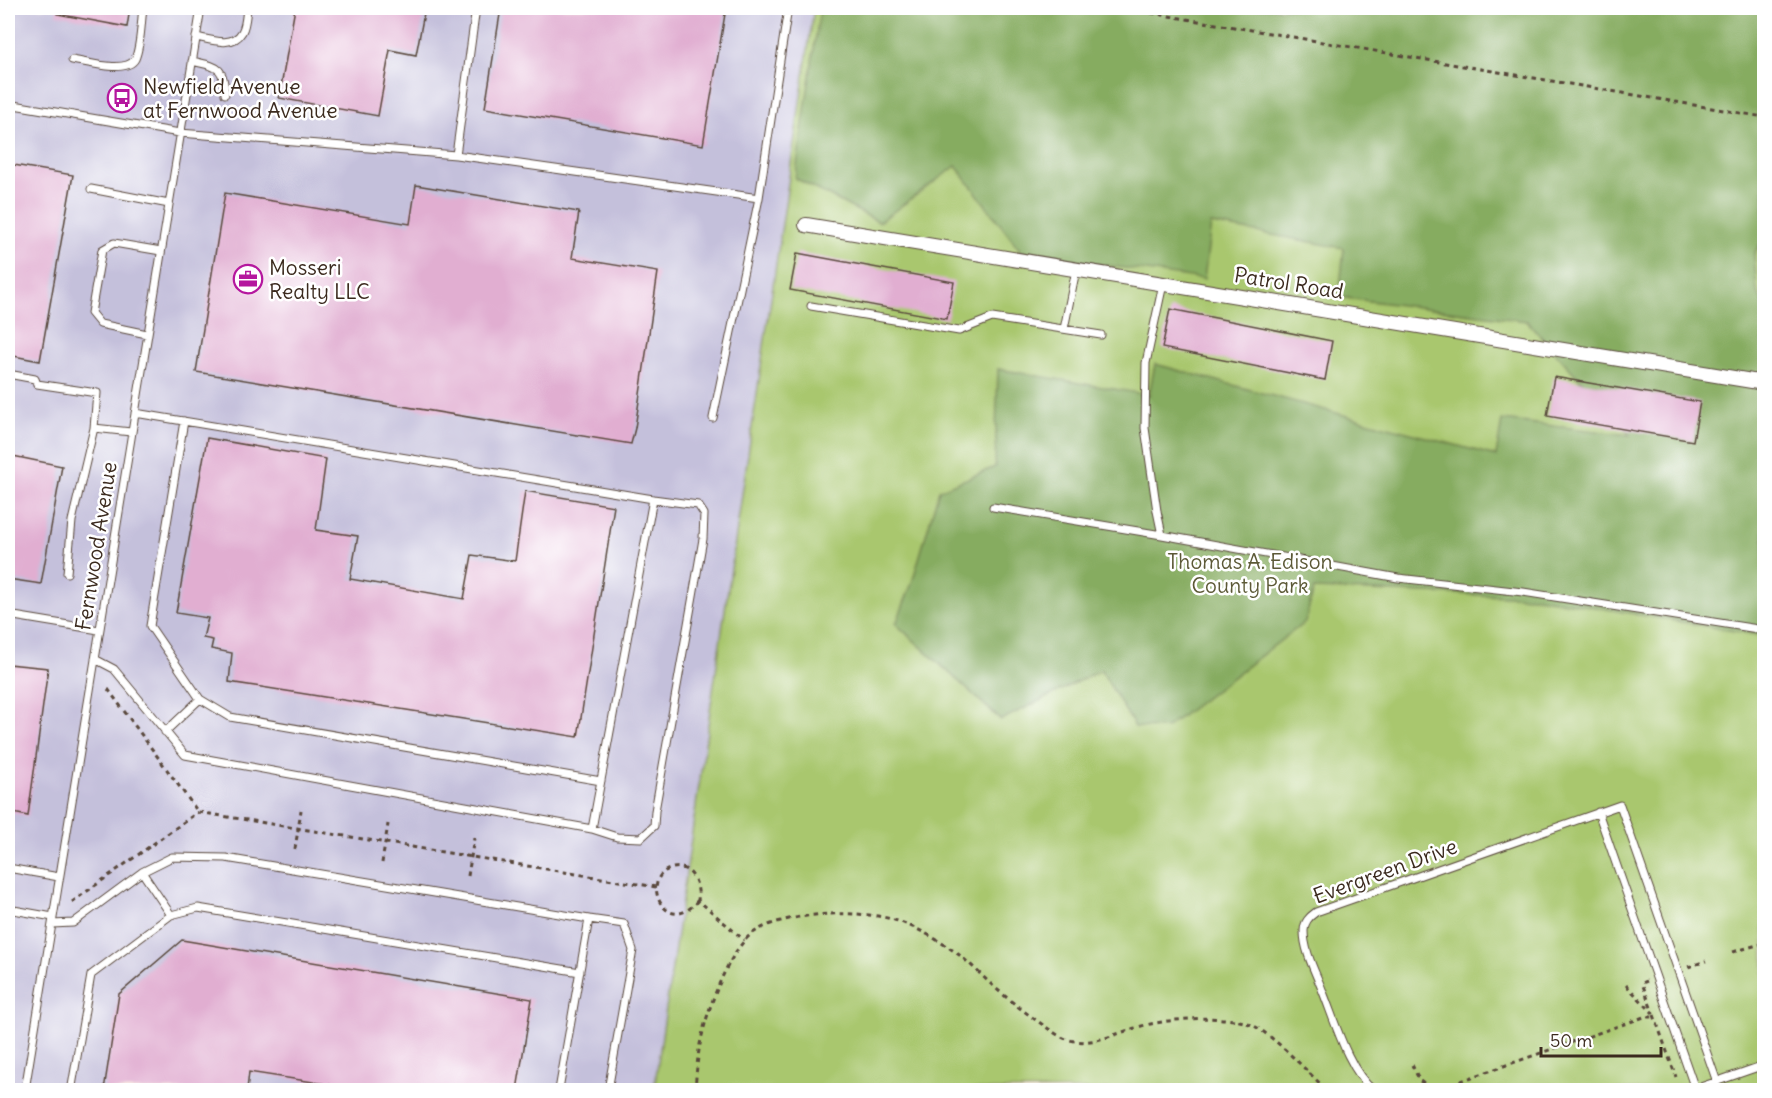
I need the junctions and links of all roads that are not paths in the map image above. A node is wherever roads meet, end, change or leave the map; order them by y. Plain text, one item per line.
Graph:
1 (143, 8) edge
2 (201, 8) edge
3 (247, 8) edge
4 (476, 8) edge
5 (788, 8) edge
6 (196, 37) junction
7 (72, 60) dead end
8 (192, 61) junction
9 (225, 94) dead end
10 (8, 104) edge
11 (180, 133) junction
12 (456, 155) junction
13 (91, 189) dead end
14 (759, 198) junction
15 (169, 204) junction
16 (806, 225) dead end
17 (161, 251) junction
18 (1076, 270) junction
19 (1163, 284) junction
20 (811, 306) dead end
21 (1064, 329) junction
22 (147, 334) junction
23 (1101, 335) dead end
24 (8, 374) edge
25 (1764, 383) edge
26 (135, 413) junction
27 (713, 418) dead end
28 (184, 421) junction
29 (94, 428) junction
30 (131, 432) junction
31 (653, 499) junction
32 (993, 507) dead end
33 (1162, 535) junction
34 (67, 573) dead end
35 (8, 615) edge
36 (99, 630) junction
37 (1764, 630) edge
38 (95, 659) junction
39 (200, 699) junction
40 (165, 732) junction
41 (601, 781) junction
42 (1598, 812) junction
43 (592, 829) junction
44 (8, 868) edge
45 (142, 872) junction
46 (60, 877) junction
47 (8, 909) edge
48 (171, 915) junction
49 (589, 919) junction
50 (52, 921) junction
51 (580, 972) junction
52 (1764, 1065) edge
53 (1717, 1082) junction
54 (72, 1086) dead end
55 (25, 1090) edge
56 (559, 1090) edge
57 (608, 1090) edge
58 (1373, 1090) edge
59 (1693, 1090) edge

1 - 7 lane
2 - 6 lane, Fernwood Avenue
3 - 6 lane
4 - 12 lane
5 - 14 lane
6 - 8 lane, Fernwood Avenue
8 - 9 lane
8 - 11 lane, Fernwood Avenue
10 - 11 lane
11 - 12 lane
11 - 15 lane, Fernwood Avenue
12 - 14 lane
13 - 15 lane
14 - 27 lane
15 - 17 lane, Fernwood Avenue
16 - 18 street, Patrol Road
17 - 22 lane, Fernwood Avenue
17 - 22 lane
18 - 19 street, Patrol Road
18 - 21 lane
19 - 25 street, Patrol Road
19 - 33 lane
20 - 21 lane
21 - 23 lane
22 - 26 lane, Fernwood Avenue
24 - 29 lane
26 - 28 lane
26 - 30 lane, Fernwood Avenue
28 - 31 lane
28 - 39 lane
29 - 30 lane
29 - 34 lane
30 - 36 lane, Fernwood Avenue
31 - 41 lane
31 - 43 lane
32 - 33 lane
33 - 37 lane
35 - 36 lane
36 - 38 lane, Fernwood Avenue
38 - 40 lane
38 - 46 lane, Fernwood Avenue
39 - 40 lane
39 - 41 lane
40 - 43 lane
41 - 43 lane
42 - 53 lane, Evergreen Drive
42 - 58 lane, Evergreen Drive
42 - 59 lane
44 - 46 lane
45 - 48 lane
45 - 49 lane
45 - 50 lane
46 - 50 lane, Fernwood Avenue
47 - 50 lane
48 - 51 lane
48 - 54 lane
49 - 51 lane
49 - 57 lane
50 - 55 lane, Fernwood Avenue
51 - 56 lane
52 - 53 lane
53 - 59 lane

